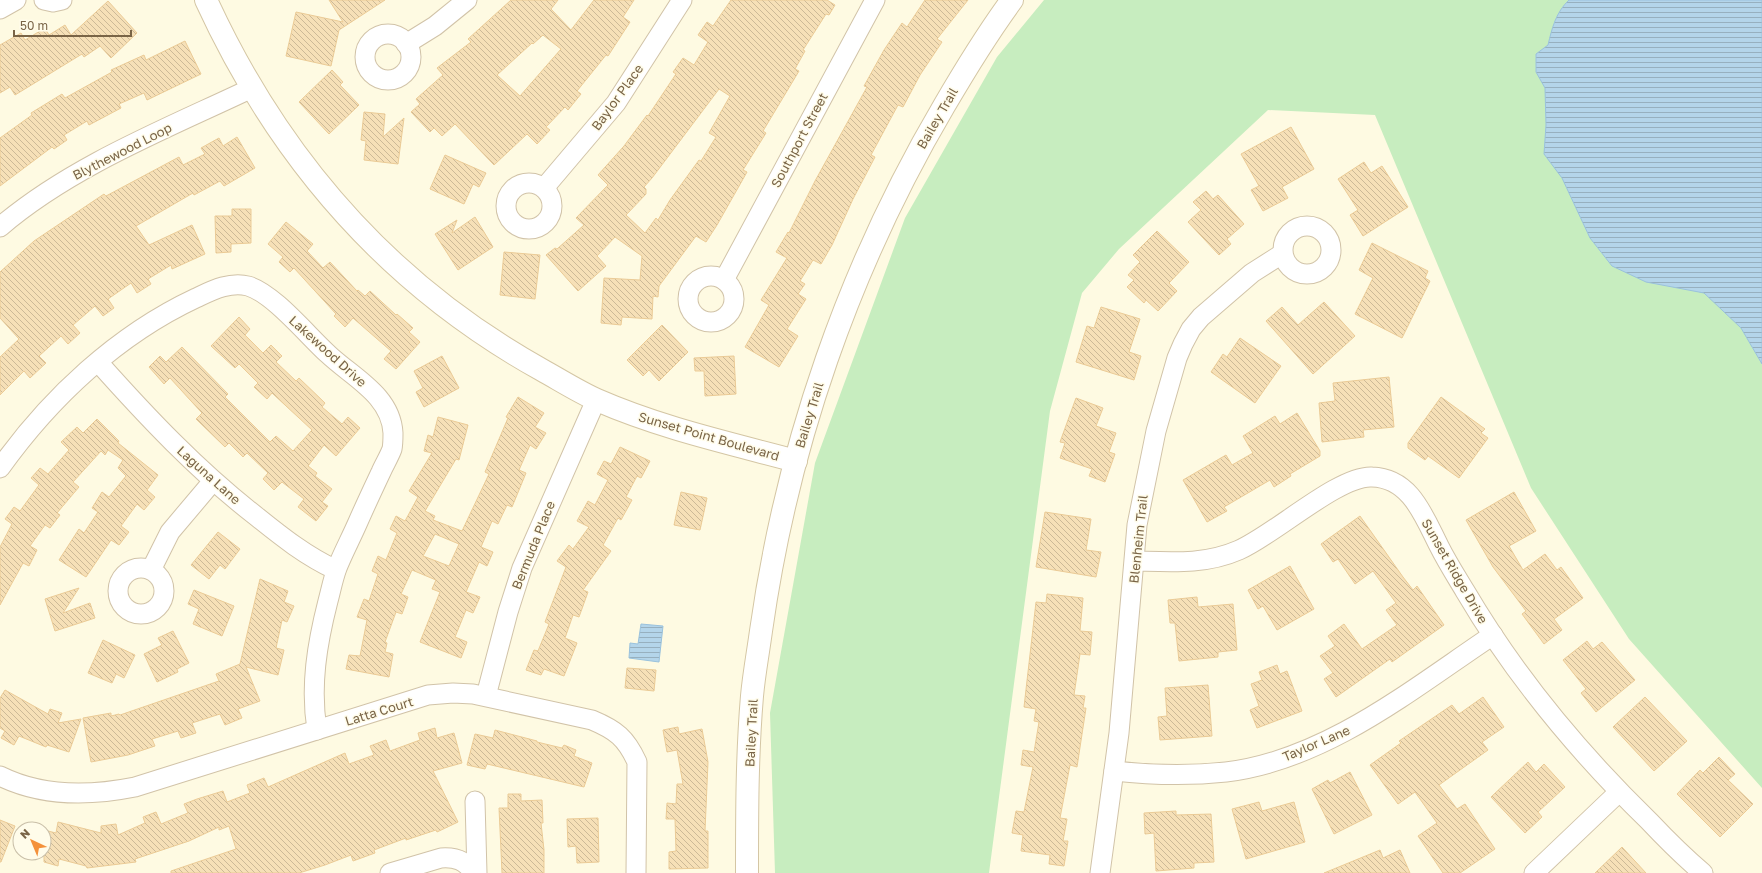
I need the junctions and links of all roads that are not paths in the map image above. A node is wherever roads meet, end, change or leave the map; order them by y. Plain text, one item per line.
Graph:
1 (16, 0) edge
2 (44, 0) edge
3 (62, 0) edge
4 (206, 0) edge
5 (467, 0) edge
6 (682, 0) edge
7 (875, 0) edge
8 (1012, 0) edge
9 (0, 9) edge
10 (406, 44) dead end
11 (252, 88) junction
12 (544, 188) dead end
13 (0, 227) edge
14 (1282, 254) dead end
15 (724, 280) dead end
16 (98, 362) junction
17 (596, 400) junction
18 (796, 461) junction
19 (0, 468) edge
20 (213, 481) junction
21 (1134, 561) junction
22 (151, 570) dead end
23 (336, 570) junction
24 (1493, 635) junction
25 (486, 696) junction
26 (317, 730) junction
27 (1114, 771) junction
28 (0, 776) edge
29 (1619, 792) junction
30 (475, 801) dead end
31 (390, 873) edge
32 (472, 873) edge
33 (477, 873) edge
34 (636, 873) edge
35 (747, 873) edge
36 (1100, 873) edge
37 (1534, 873) edge
38 (1703, 873) edge

1 - 9 street
2 - 3 street
4 - 11 street, Sunset Point Boulevard
5 - 10 street
6 - 12 street, Baylor Place
7 - 15 street, Southport Street
8 - 18 street, Bailey Trail
11 - 13 street, Blythewood Loop
11 - 17 street, Sunset Point Boulevard
14 - 21 street, Blenheim Trail
16 - 19 street, Lakewood Drive
16 - 20 street, Laguna Lane
16 - 23 street, Lakewood Drive
17 - 18 street, Sunset Point Boulevard
17 - 25 street, Bermuda Place
18 - 35 street, Bailey Trail
20 - 22 street
20 - 23 street, Laguna Lane
21 - 24 street, Sunset Ridge Drive
21 - 27 street, Blenheim Trail
23 - 26 street, Lakewood Drive
24 - 27 street, Taylor Lane
24 - 29 street, Sunset Ridge Drive
25 - 26 street, Latta Court
25 - 34 street, Latta Court
26 - 28 street, Latta Court
27 - 36 street, Blenheim Trail
29 - 37 street
29 - 38 street, Sunset Ridge Drive
30 - 33 street
31 - 32 street

